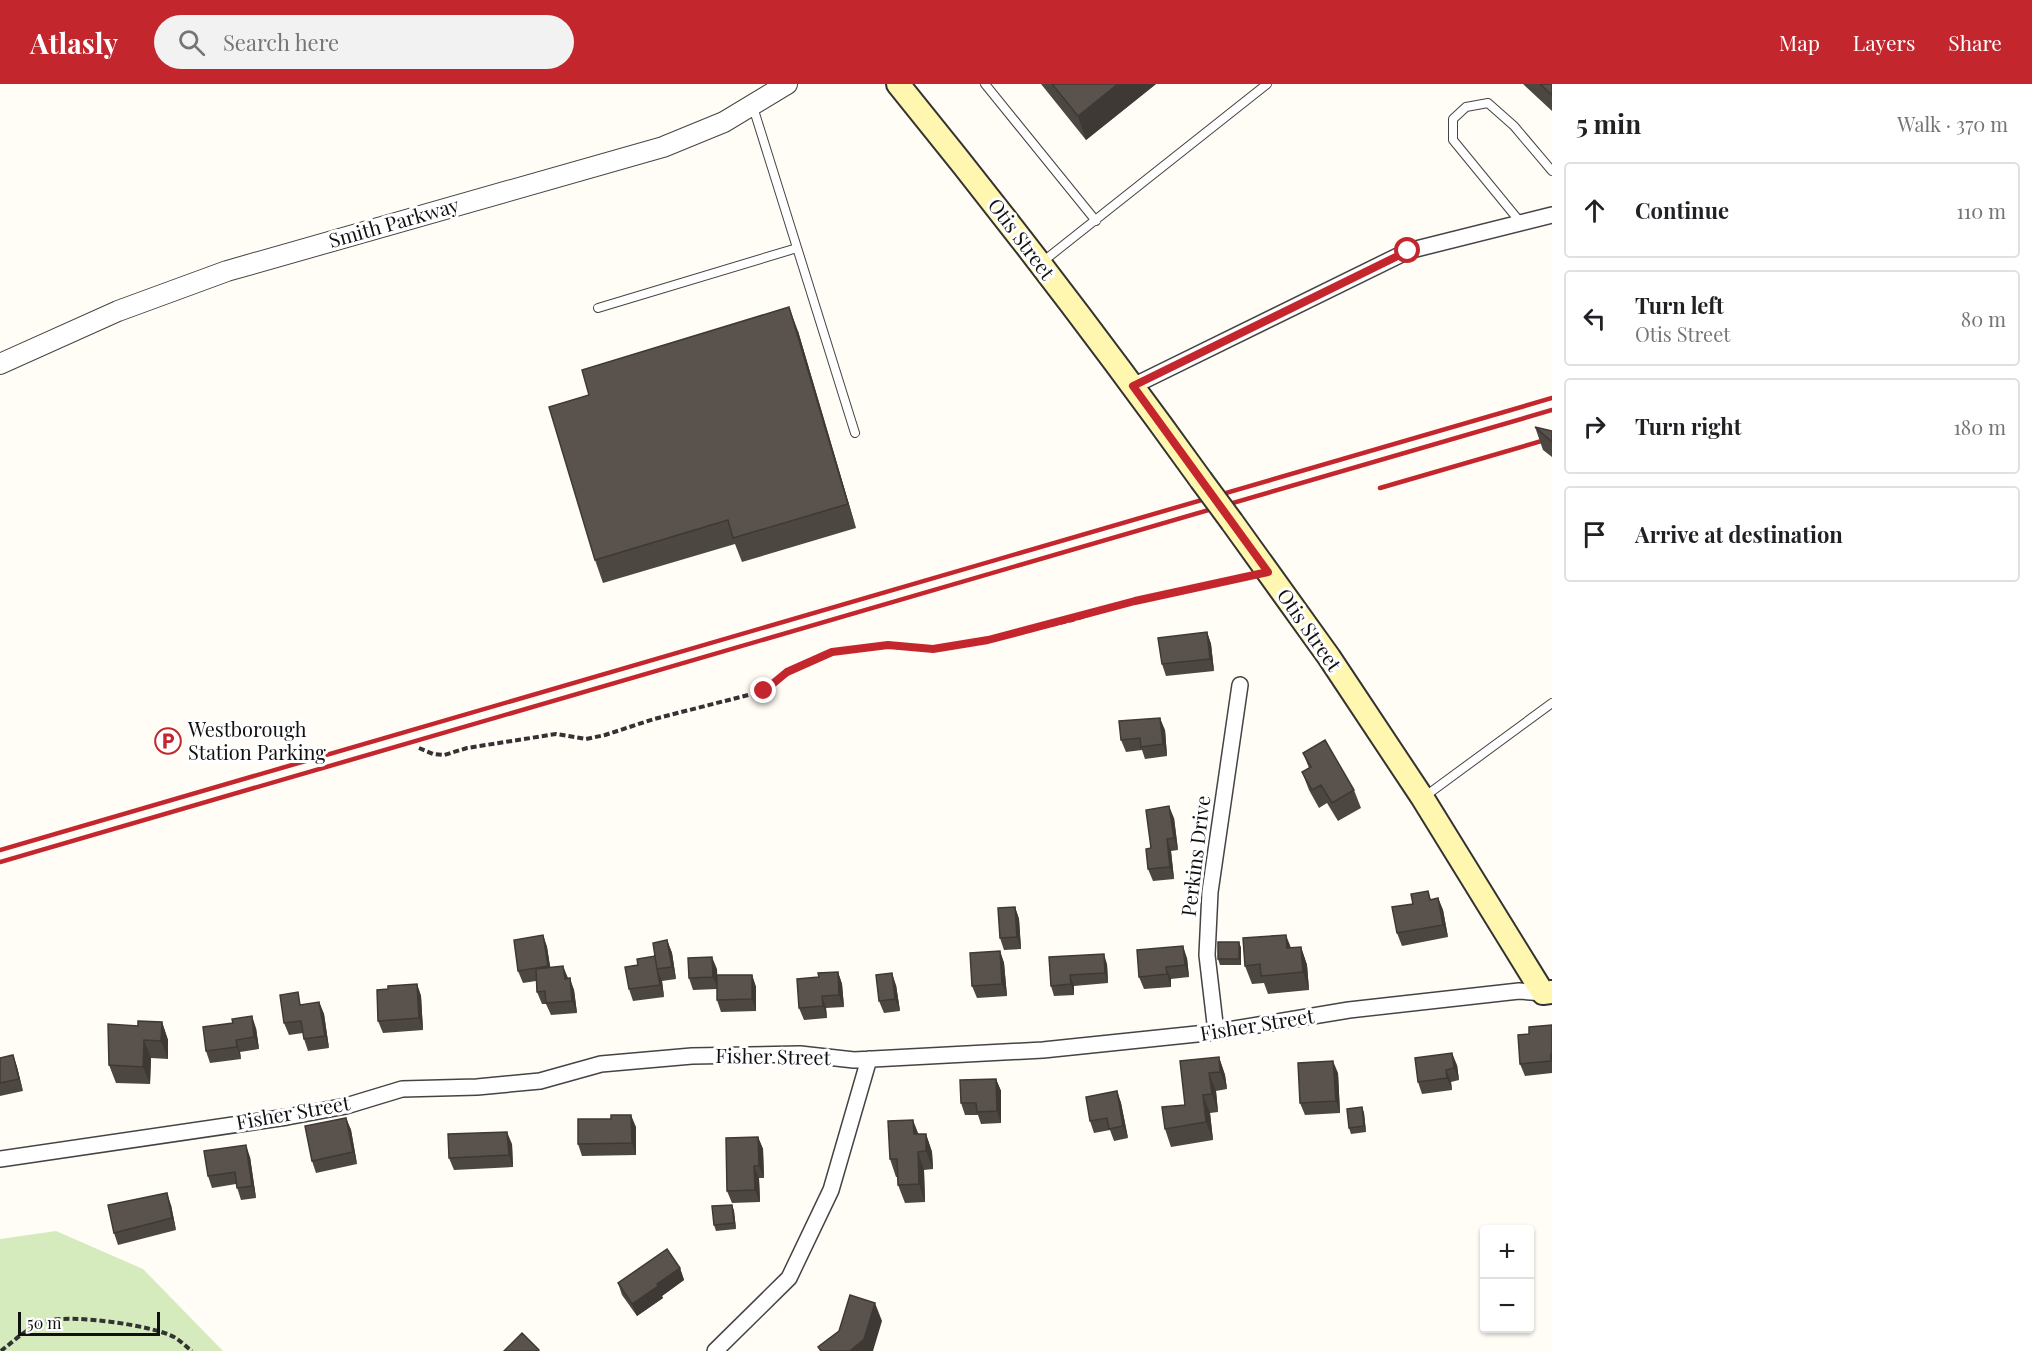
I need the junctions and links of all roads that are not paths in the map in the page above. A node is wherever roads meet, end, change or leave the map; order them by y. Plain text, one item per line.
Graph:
1 (787, 84) edge
2 (898, 84) edge
3 (985, 84) edge
4 (1267, 84) edge
5 (753, 107) junction
6 (1552, 171) edge
7 (1552, 215) edge
8 (1096, 221) junction
9 (1521, 223) junction
10 (797, 248) junction
11 (1040, 264) junction
12 (598, 308) dead end
13 (0, 364) edge
14 (1133, 386) junction
15 (855, 433) dead end
16 (1240, 685) dead end
17 (1552, 703) edge
18 (1422, 797) junction
19 (1547, 992) edge
20 (1216, 1032) junction
21 (869, 1059) junction
22 (0, 1159) edge
23 (715, 1351) edge

1 - 5 street, Smith Parkway
2 - 11 main road, Otis Street
3 - 8 lane
4 - 8 lane
5 - 10 lane
5 - 13 street, Smith Parkway
6 - 9 lane
7 - 9 street
8 - 11 lane
9 - 14 street
10 - 12 lane
10 - 15 lane
11 - 14 main road, Otis Street
14 - 18 main road, Otis Street, bridge
16 - 20 street, Perkins Drive
17 - 18 lane
18 - 19 main road, Otis Street
19 - 20 street, Fisher Street
20 - 21 street, Fisher Street
21 - 22 street, Fisher Street
21 - 23 street

